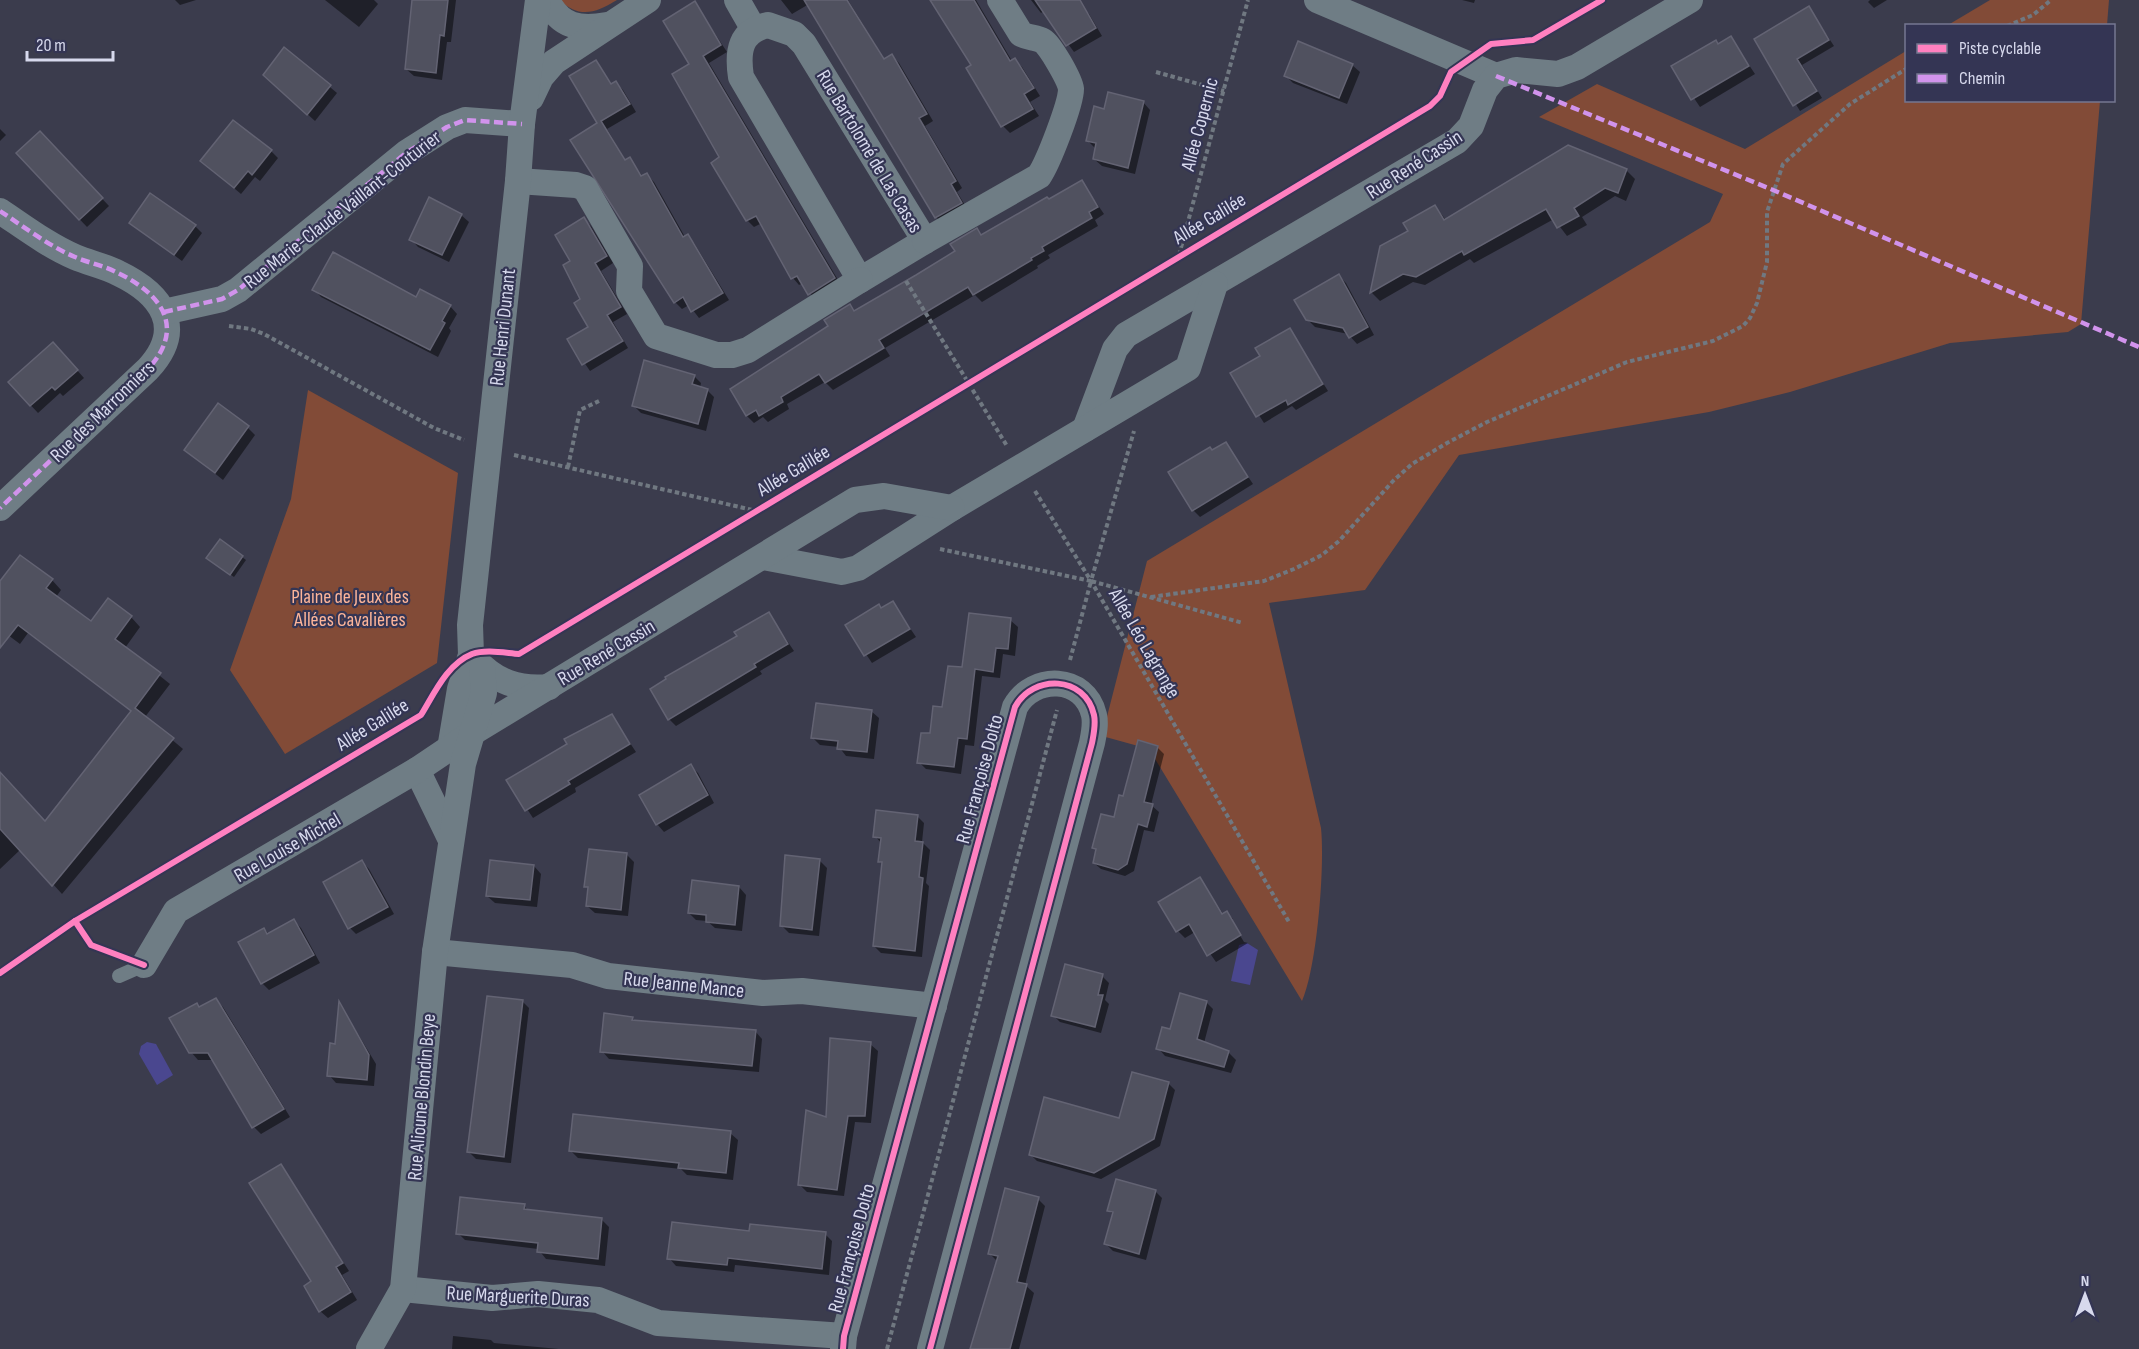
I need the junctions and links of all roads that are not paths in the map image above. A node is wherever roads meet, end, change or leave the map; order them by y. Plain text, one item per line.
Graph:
1 (538, 0) edge
2 (547, 0) edge
3 (648, 0) edge
4 (737, 0) edge
5 (1000, 0) edge
6 (1317, 0) edge
7 (1690, 0) edge
8 (607, 25) junction
9 (753, 28) junction
10 (1496, 76) junction
11 (522, 124) junction
12 (518, 181) junction
13 (0, 211) edge
14 (925, 242) junction
15 (860, 280) junction
16 (1215, 284) junction
17 (164, 312) junction
18 (1085, 429) junction
19 (0, 508) edge
20 (952, 508) junction
21 (763, 556) junction
22 (476, 661) junction
23 (549, 687) junction
24 (472, 732) junction
25 (450, 749) junction
26 (417, 770) junction
27 (450, 838) junction
28 (435, 952) junction
29 (144, 965) joint
30 (118, 976) dead end
31 (934, 1006) junction
32 (403, 1289) junction
33 (844, 1343) edge
34 (369, 1349) edge
35 (930, 1349) edge

1 - 11 street, Rue Henri Dunant
2 - 8 street
3 - 8 street
4 - 9 street
5 - 14 street
6 - 10 street
7 - 10 street
8 - 11 street
9 - 14 street, Rue Bartolomé de Las Casas
9 - 15 street
10 - 16 street, Rue René Cassin
11 - 12 street, Rue Henri Dunant
11 - 17 street, Rue Marie-Claude Vaillant-Couturier
12 - 15 street, Rue Bartolomé de Las Casas
12 - 22 street, Rue Henri Dunant
13 - 17 street
14 - 15 street, Rue Bartolomé de Las Casas
16 - 18 street, Rue René Cassin
16 - 18 street
17 - 19 street, Rue des Marronniers
18 - 20 street
20 - 21 street, Rue René Cassin
20 - 21 street
21 - 23 street, Rue René Cassin
22 - 23 street
22 - 24 street, Rue Henri Dunant
22 - 25 street, Rue Henri Dunant
23 - 24 street, Rue René Cassin
24 - 25 street, Rue René Cassin
24 - 27 street, Rue Alioune Blondin Beye
25 - 26 street, Rue Louise Michel
26 - 27 street
26 - 29 street, Rue Louise Michel
27 - 28 street, Rue Alioune Blondin Beye
28 - 31 street, Rue Jeanne Mance
28 - 32 street, Rue Alioune Blondin Beye
29 - 30 lane
31 - 33 street, Rue Françoise Dolto
31 - 35 street, Rue Françoise Dolto
32 - 33 street, Rue Marguerite Duras
32 - 34 street, Rue Alioune Blondin Beye

